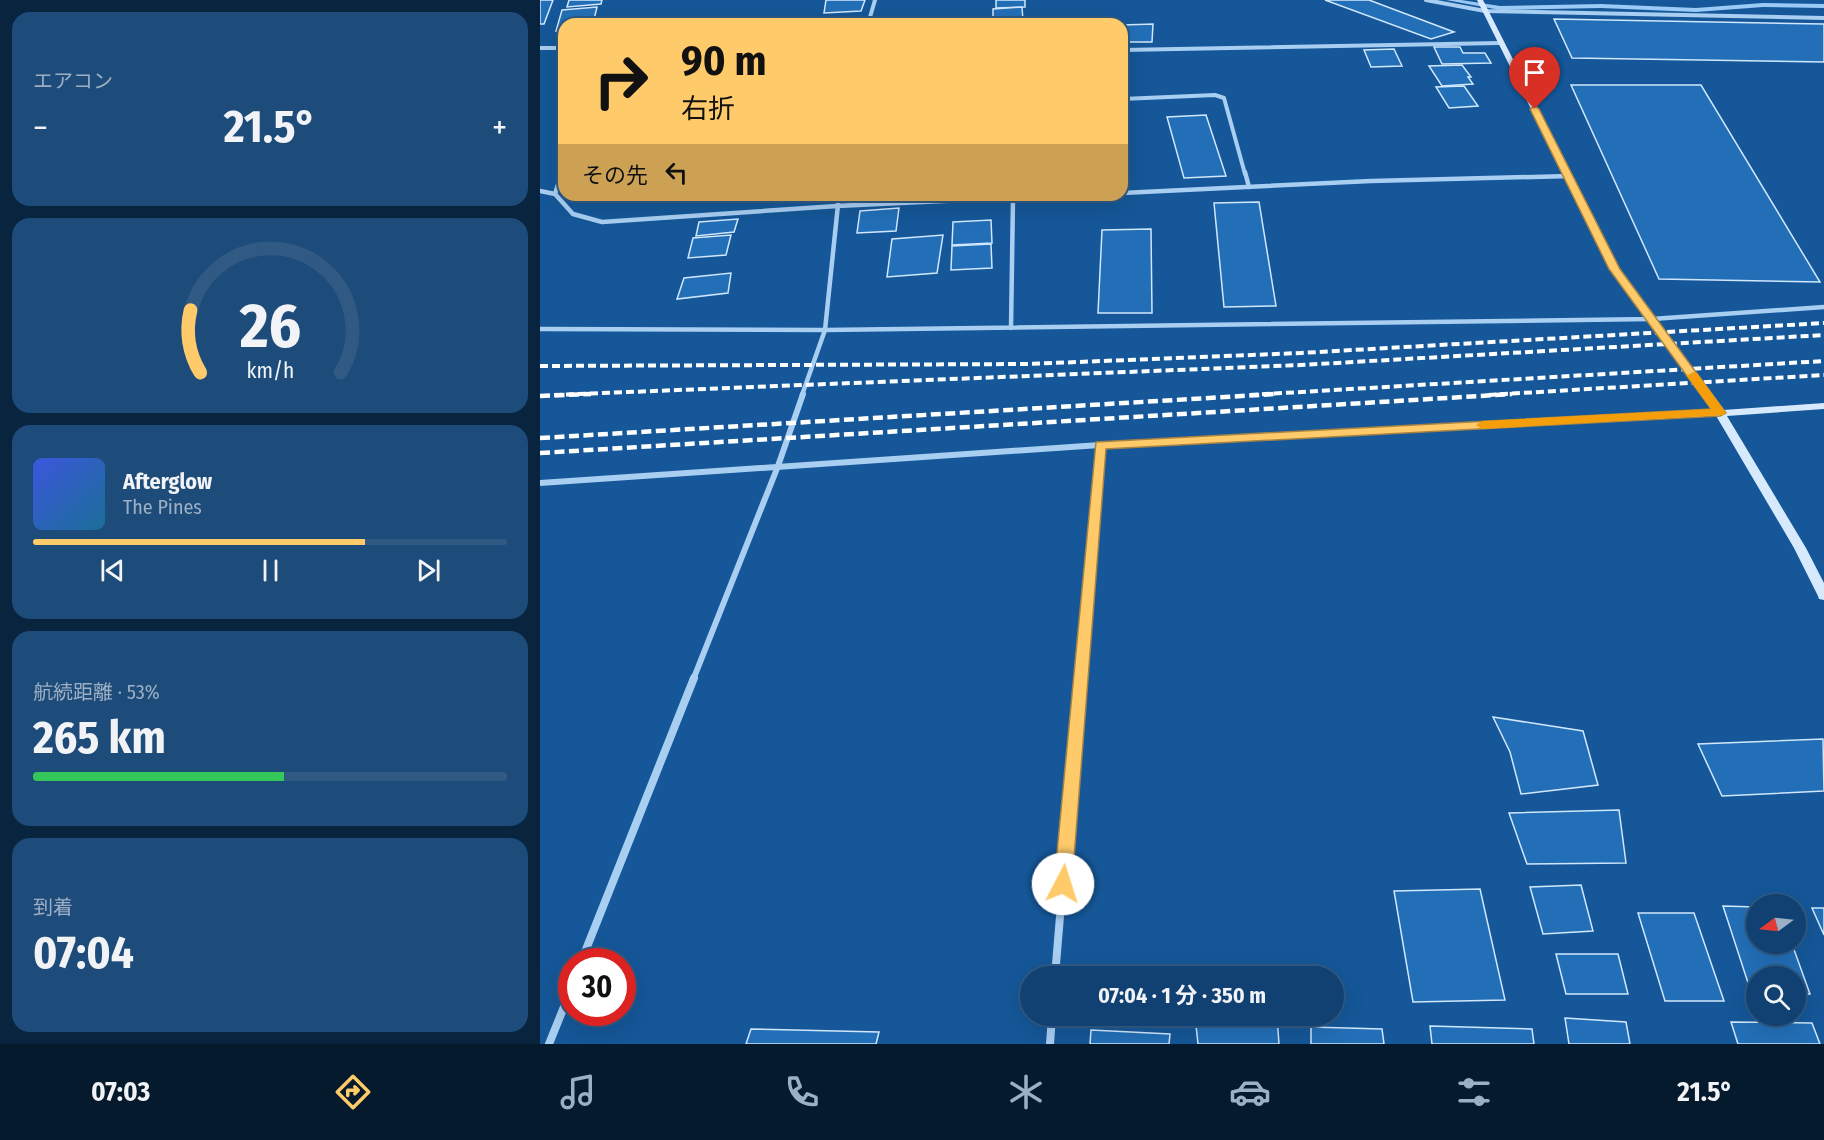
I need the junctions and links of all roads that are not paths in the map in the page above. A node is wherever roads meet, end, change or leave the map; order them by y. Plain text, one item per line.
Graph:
1 (875, 0) edge
2 (1426, 0) edge
3 (1480, 0) edge
4 (1485, 11) junction
5 (870, 18) edge
6 (1824, 18) edge
7 (1500, 43) junction
8 (540, 48) edge
9 (558, 48) edge
10 (1128, 50) edge
11 (1128, 99) edge
12 (1570, 176) junction
13 (558, 185) edge
14 (1249, 187) junction
15 (540, 191) edge
16 (1128, 193) edge
17 (555, 194) junction
18 (558, 197) edge
19 (561, 201) edge
20 (837, 201) edge
21 (947, 201) edge
22 (1013, 201) edge
23 (837, 206) junction
24 (1824, 307) edge
25 (1652, 319) junction
26 (1011, 328) junction
27 (540, 329) edge
28 (825, 330) junction
29 (1824, 406) edge
30 (1720, 413) junction
31 (1100, 445) junction
32 (778, 466) junction
33 (540, 483) edge
34 (1824, 596) edge
35 (587, 948) edge
36 (1056, 966) edge
37 (558, 1022) edge
38 (1051, 1026) edge
39 (549, 1044) edge
40 (1050, 1044) edge

1 - 5 street
2 - 4 street
3 - 4 street
4 - 6 street
4 - 7 street
7 - 10 street
7 - 12 street
8 - 9 street
11 - 14 street
12 - 14 street
12 - 25 street
13 - 17 street
14 - 16 street
15 - 17 street
17 - 18 street
19 - 23 street
20 - 23 street
21 - 23 street
22 - 26 street
23 - 28 street
24 - 25 street
25 - 26 street
25 - 30 street
26 - 28 street
27 - 28 street
28 - 32 street
29 - 30 street
30 - 31 street
30 - 34 street
31 - 32 street
31 - 36 street
32 - 33 street
32 - 35 street
37 - 39 street
38 - 40 street

